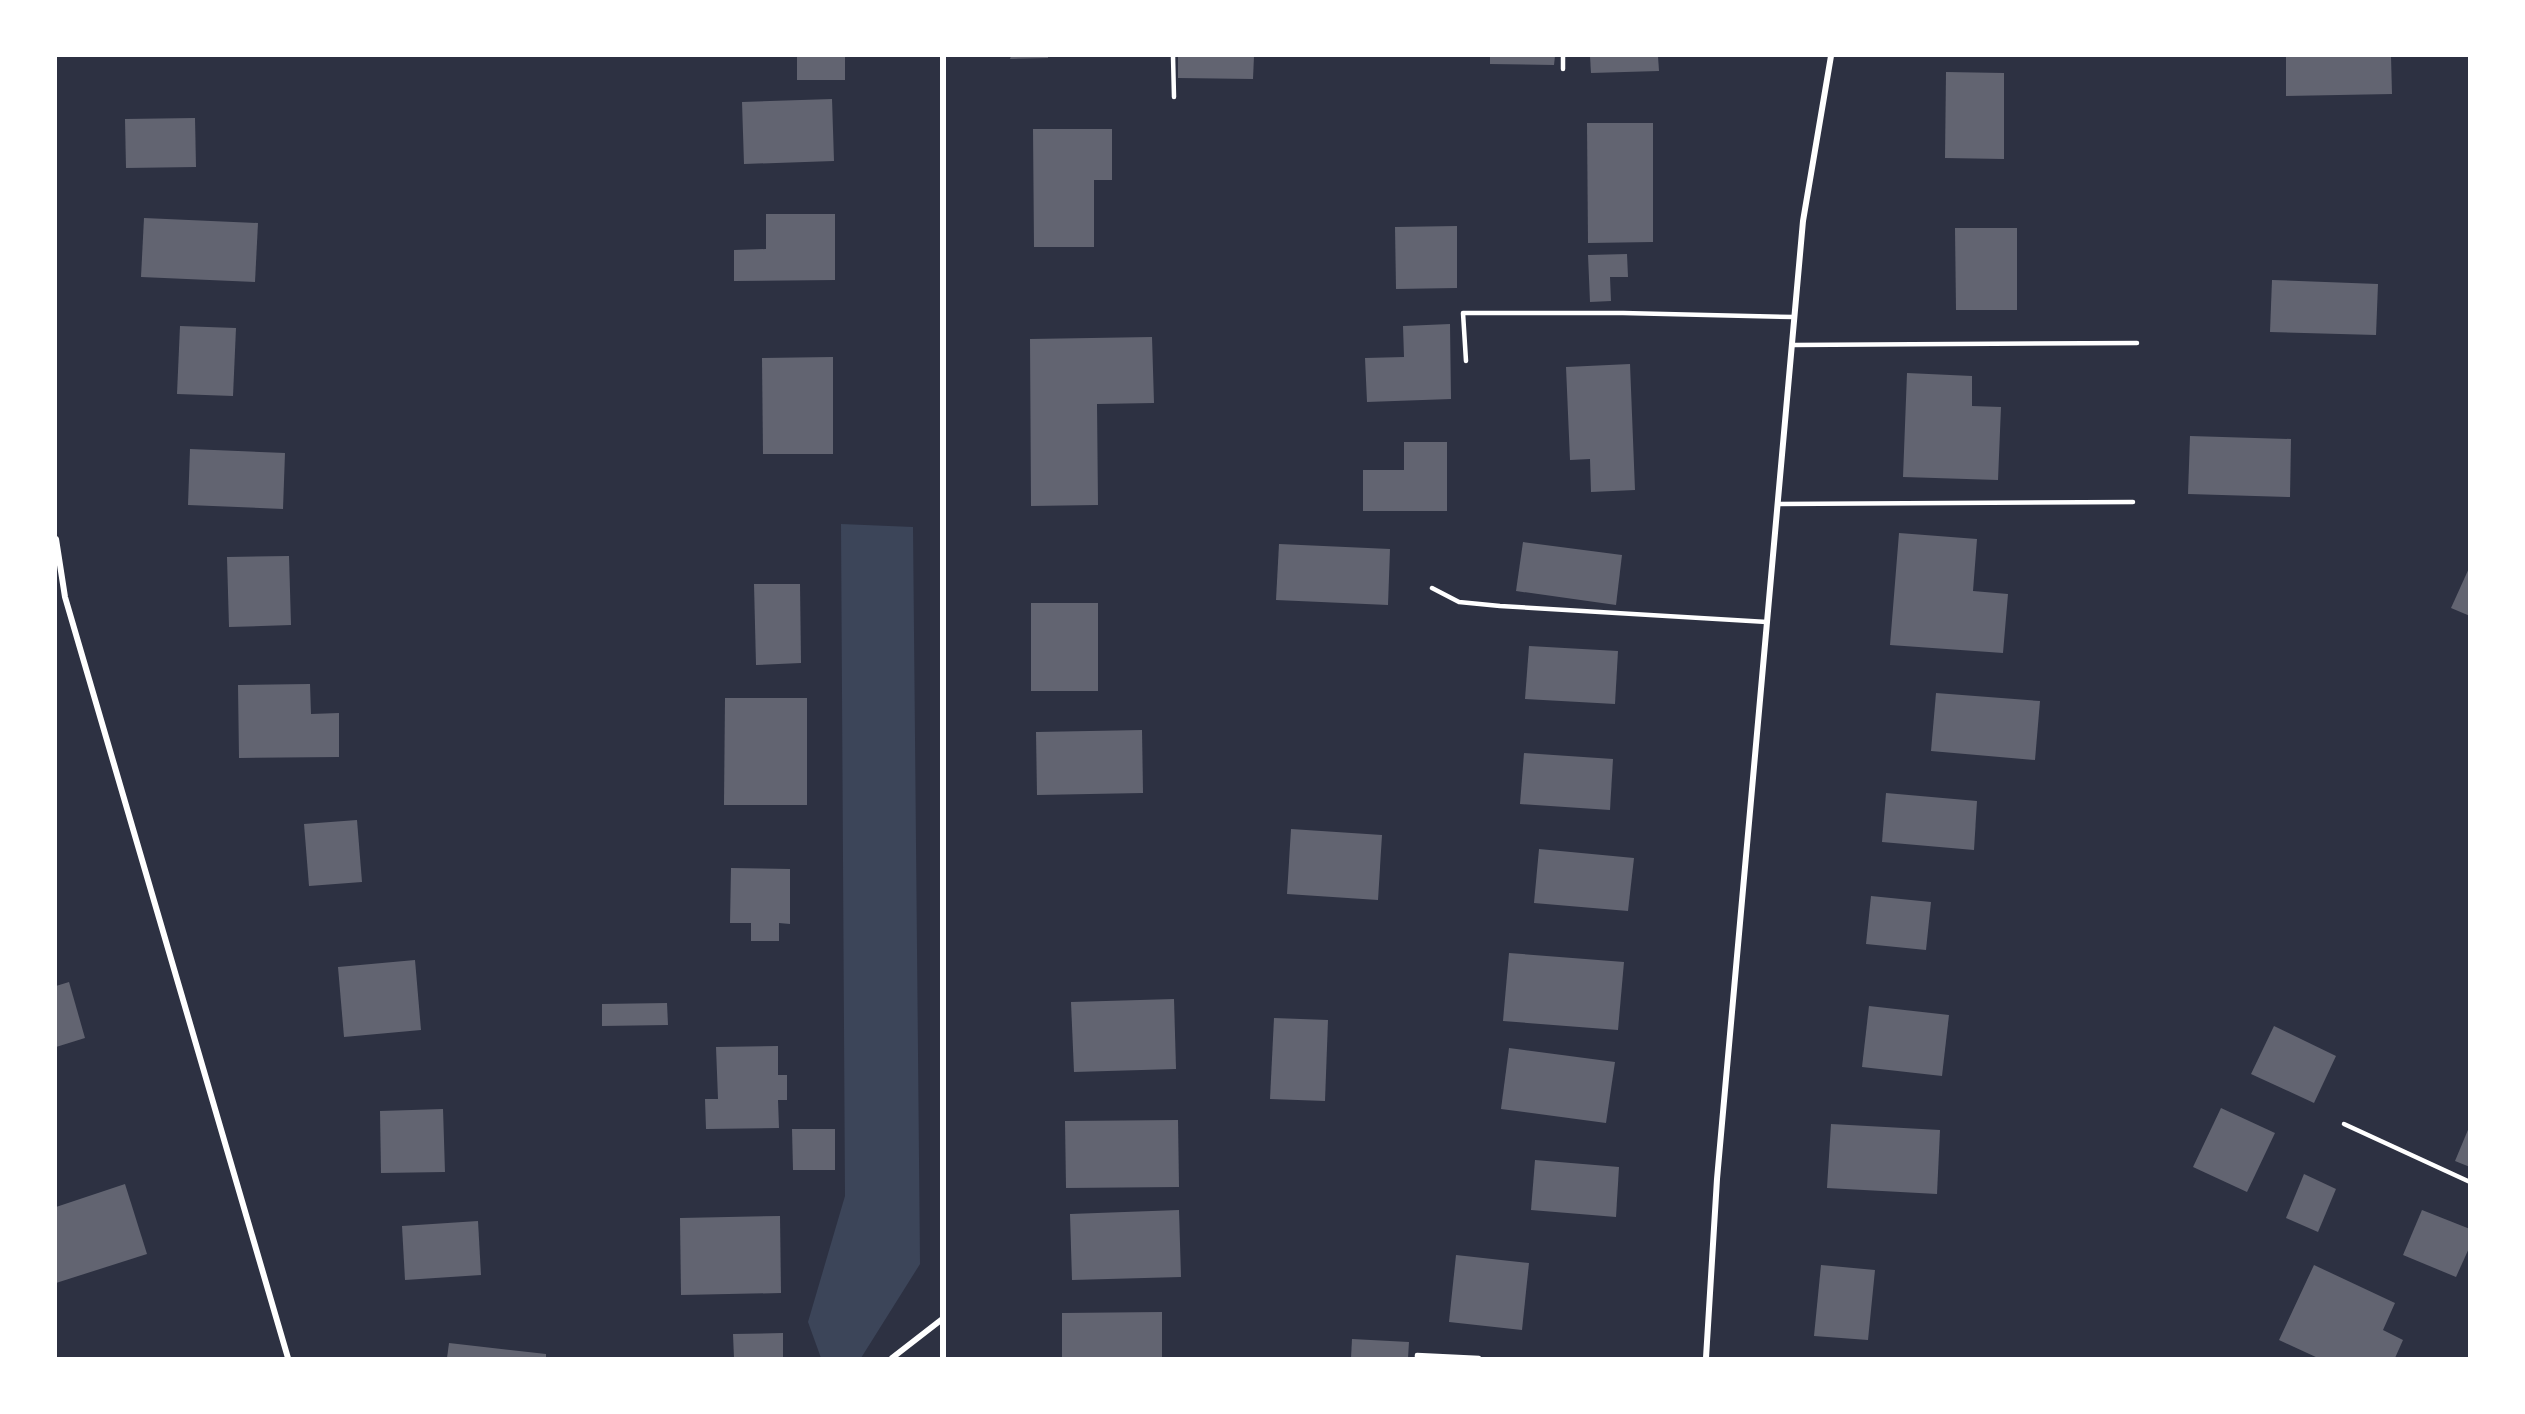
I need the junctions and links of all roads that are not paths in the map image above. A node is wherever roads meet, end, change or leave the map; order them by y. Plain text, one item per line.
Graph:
1 (943, 56) edge
2 (1173, 56) edge
3 (1563, 56) edge
4 (1831, 56) edge
5 (1563, 69) dead end
6 (1174, 97) dead end
7 (1794, 317) junction
8 (2137, 343) dead end
9 (1791, 345) junction
10 (1466, 361) dead end
11 (2133, 502) dead end
12 (1778, 504) junction
13 (56, 539) edge
14 (1432, 588) dead end
15 (56, 597) edge
16 (65, 597) junction
17 (1767, 622) junction
18 (2344, 1124) dead end
19 (2469, 1182) edge
20 (941, 1320) junction
21 (288, 1359) edge
22 (892, 1359) edge
23 (943, 1359) edge
24 (1417, 1359) edge
25 (1479, 1359) edge
26 (1706, 1359) edge

1 - 20 street
2 - 6 lane
3 - 5 lane
4 - 7 street
7 - 9 street
7 - 10 lane
8 - 9 lane
9 - 12 street
11 - 12 lane
12 - 17 street
13 - 16 street
14 - 17 lane
15 - 16 street
16 - 21 street
17 - 26 street
18 - 19 lane
20 - 22 street
20 - 23 street
24 - 25 lane

